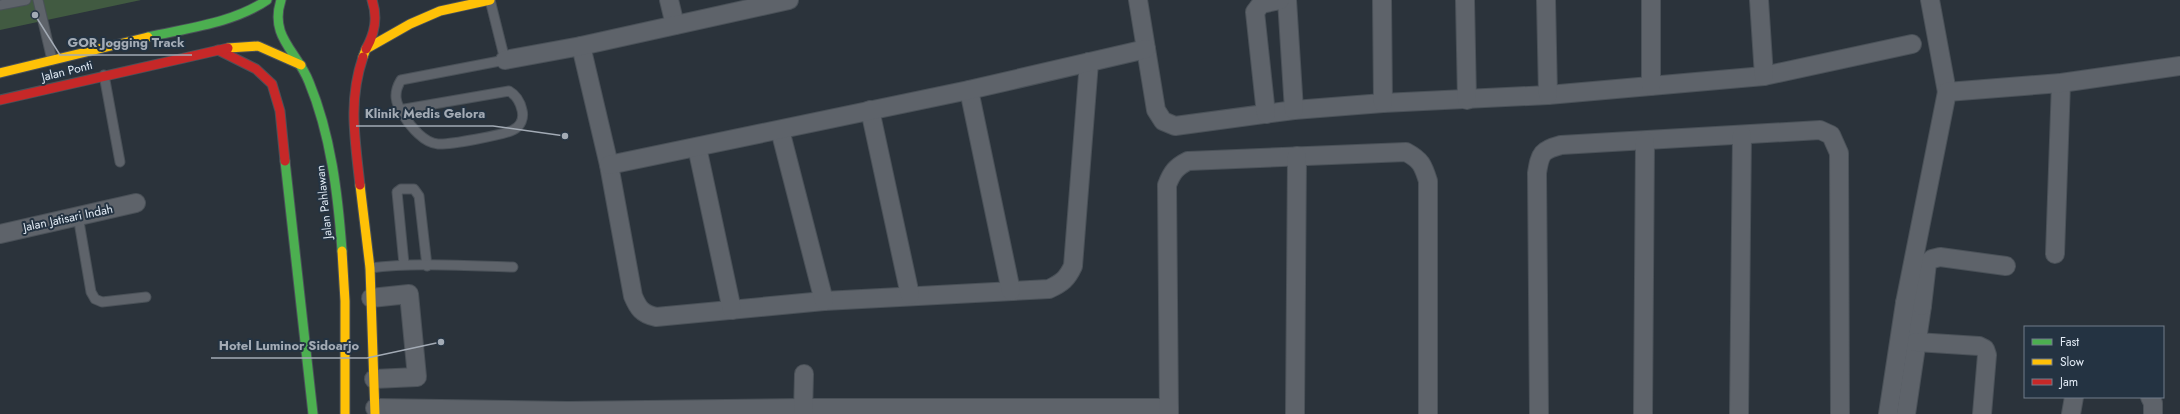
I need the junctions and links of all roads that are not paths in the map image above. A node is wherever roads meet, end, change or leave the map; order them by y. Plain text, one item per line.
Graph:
1 (26, 0) edge
2 (38, 0) edge
3 (267, 0) edge
4 (281, 0) edge
5 (372, 0) edge
6 (490, 0) edge
7 (669, 0) edge
8 (789, 0) edge
9 (1138, 0) edge
10 (1280, 0) edge
11 (1287, 0) edge
12 (1382, 0) edge
13 (1465, 0) edge
14 (1546, 0) edge
15 (1651, 0) edge
16 (1759, 0) edge
17 (1930, 0) edge
18 (0, 5) edge
19 (675, 25) junction
20 (1912, 44) dead end
21 (585, 45) junction
22 (366, 49) junction
23 (1146, 49) junction
24 (218, 50) junction
25 (52, 60) junction
26 (505, 60) junction
27 (1089, 62) junction
28 (302, 66) junction
29 (2180, 66) edge
30 (0, 73) edge
31 (104, 74) junction
32 (1764, 76) junction
33 (2061, 83) junction
34 (1651, 86) junction
35 (969, 90) junction
36 (1947, 92) junction
37 (1548, 95) junction
38 (0, 100) edge
39 (1467, 100) junction
40 (1384, 103) junction
41 (399, 110) junction
42 (870, 110) junction
43 (1294, 110) junction
44 (1266, 114) junction
45 (780, 130) junction
46 (1742, 135) junction
47 (1645, 141) junction
48 (697, 147) junction
49 (1297, 156) junction
50 (120, 162) dead end
51 (612, 165) junction
52 (136, 203) dead end
53 (78, 216) junction
54 (0, 234) edge
55 (2055, 254) dead end
56 (404, 264) junction
57 (427, 266) junction
58 (2006, 266) dead end
59 (514, 267) dead end
60 (370, 268) junction
61 (1010, 291) junction
62 (910, 295) junction
63 (146, 297) dead end
64 (371, 298) junction
65 (824, 301) junction
66 (1914, 304) junction
67 (732, 310) junction
68 (1916, 342) junction
69 (804, 374) dead end
70 (374, 379) junction
71 (2074, 398) edge
72 (2151, 398) edge
73 (375, 411) edge
74 (803, 411) edge
75 (1169, 411) edge
76 (416, 412) edge
77 (550, 413) edge
78 (568, 413) edge
79 (313, 414) edge
80 (346, 414) edge
81 (1295, 414) edge
82 (1428, 414) edge
83 (1540, 414) edge
84 (1643, 414) edge
85 (1739, 414) edge
86 (1840, 414) edge
87 (1888, 414) edge
88 (1906, 414) edge
89 (1982, 414) edge
90 (2071, 414) edge
91 (2153, 414) edge

1 - 18 lane
2 - 25 lane
3 - 25 main road, Jalan Ponti
4 - 28 main road, Jalan Pahlawan
5 - 22 main road
6 - 22 main road
6 - 26 lane
7 - 19 street
8 - 19 street
9 - 23 street
10 - 44 street
11 - 43 street
12 - 40 street
13 - 39 street
14 - 37 street
15 - 34 street
16 - 32 street
17 - 36 street
19 - 21 street
20 - 32 street
21 - 26 street
21 - 51 street
22 - 60 main road
23 - 27 street
23 - 44 street
24 - 28 main road, Jalan Ponti
24 - 31 main road, Jalan Ponti
24 - 79 main road
25 - 30 main road, Jalan Ponti
26 - 41 lane
27 - 35 street
27 - 61 street
28 - 80 main road, Jalan Pahlawan
29 - 33 street
31 - 38 main road, Jalan Ponti
31 - 50 lane
32 - 34 street
33 - 36 street
33 - 55 street
34 - 37 street
35 - 42 street
35 - 61 street
36 - 66 street
37 - 39 street
39 - 40 street
40 - 43 street
41 - 41 lane
42 - 45 street
42 - 62 street
43 - 44 street
45 - 48 street
45 - 65 street
46 - 47 street
46 - 85 street
46 - 86 street
47 - 83 street
47 - 84 street
48 - 51 street
48 - 67 street
49 - 75 street
49 - 81 street
49 - 82 street
51 - 67 street
52 - 53 street, Jalan Jatisari Indah
53 - 54 street, Jalan Jatisari Indah
53 - 63 lane
56 - 57 lane
56 - 57 lane
56 - 60 lane
57 - 59 lane
58 - 66 street
60 - 64 main road
61 - 62 street
62 - 65 street
64 - 70 main road
64 - 70 street
65 - 67 street
66 - 68 street
66 - 87 street
68 - 88 street
68 - 89 street
69 - 74 street
70 - 73 main road
71 - 90 street
72 - 91 street
73 - 76 street
74 - 75 street
74 - 78 street
76 - 77 street
77 - 78 street

